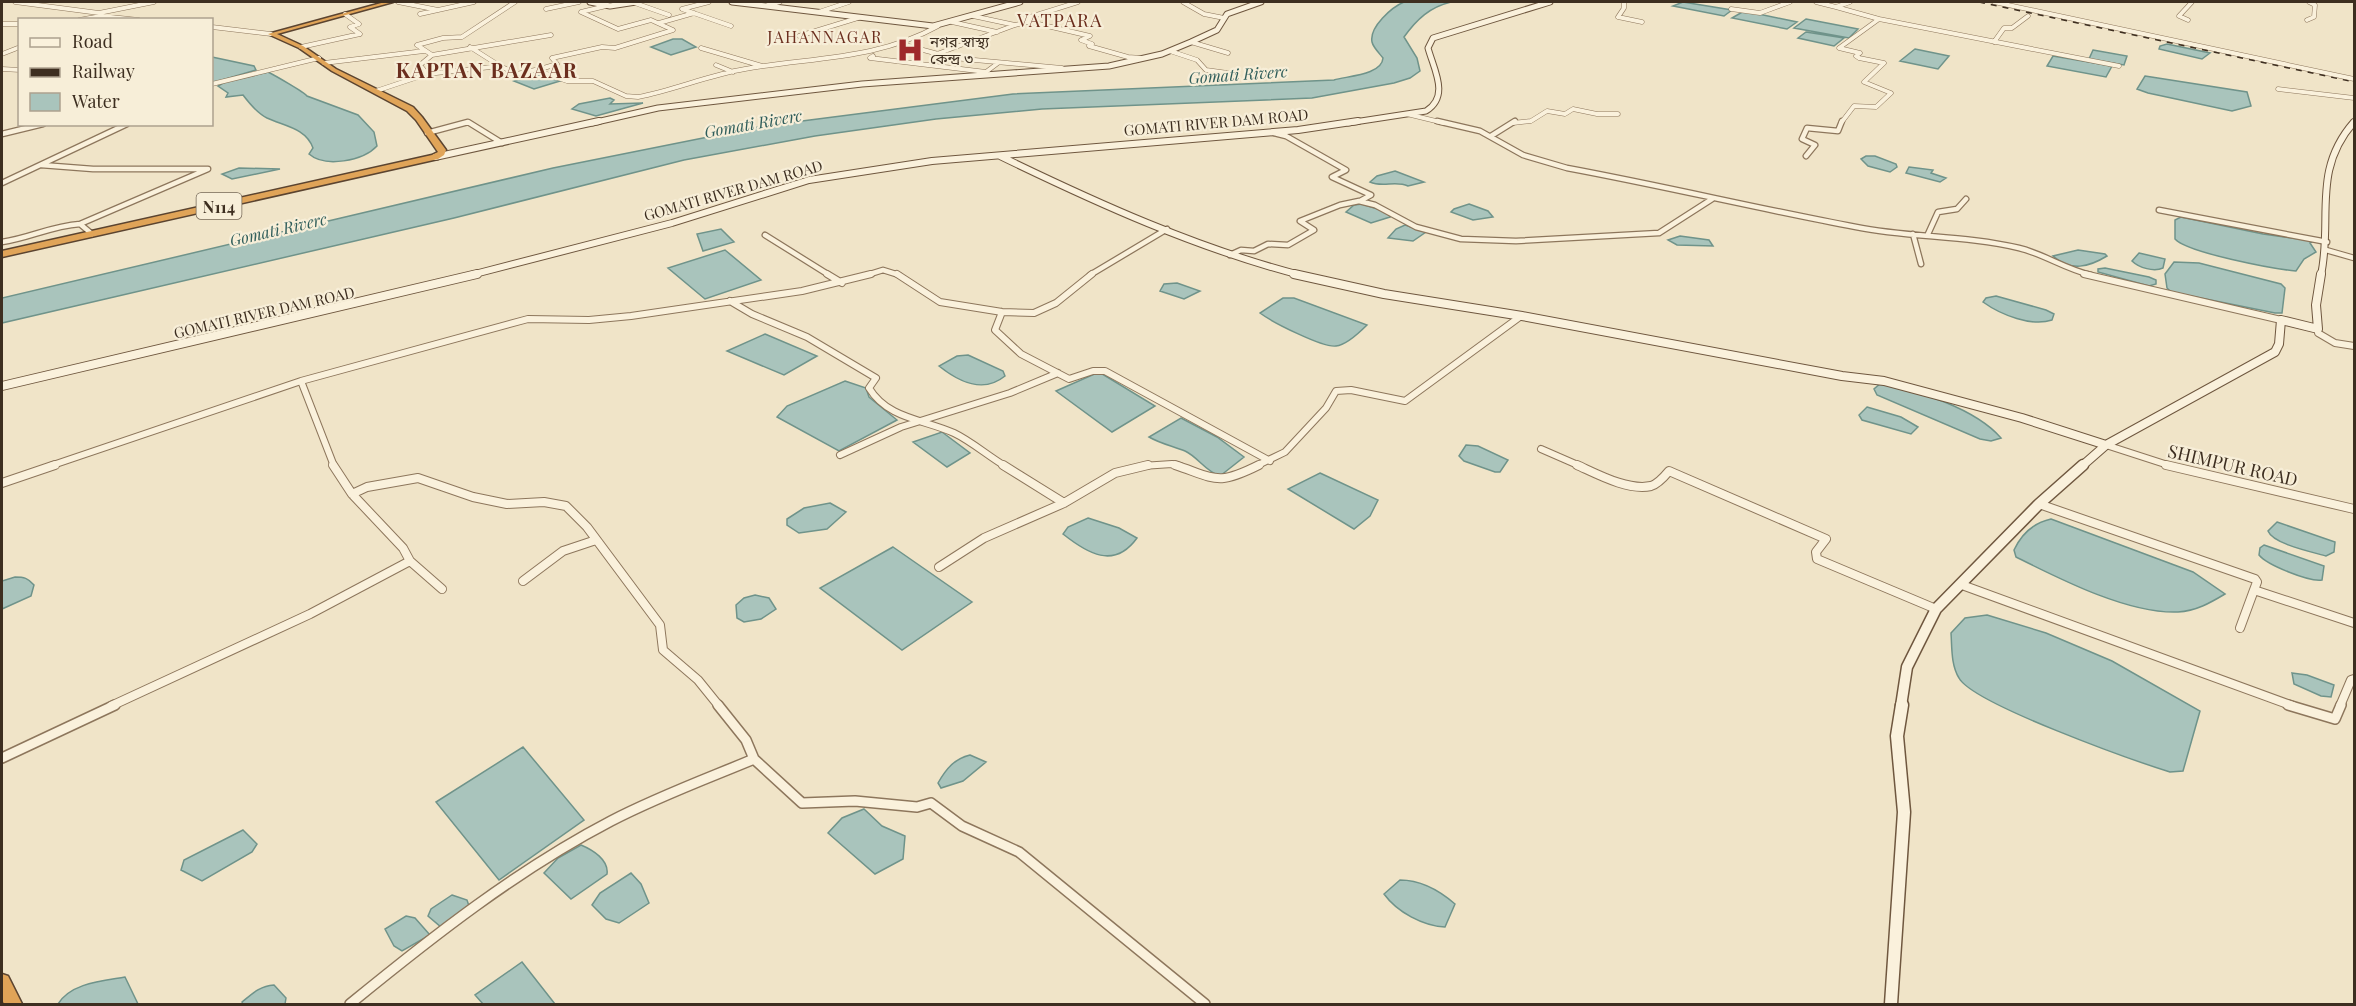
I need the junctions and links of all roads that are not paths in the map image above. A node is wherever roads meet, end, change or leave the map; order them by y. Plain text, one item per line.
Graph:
1 (15, 2) edge
2 (58, 2) edge
3 (154, 2) edge
4 (390, 2) edge
5 (398, 2) edge
6 (474, 2) edge
7 (515, 2) edge
8 (579, 2) edge
9 (590, 2) edge
10 (633, 2) edge
11 (709, 2) edge
12 (732, 2) edge
13 (780, 2) edge
14 (849, 2) edge
15 (1020, 2) edge
16 (1078, 2) edge
17 (1183, 2) edge
18 (1261, 2) edge
19 (1550, 2) edge
20 (1624, 2) edge
21 (1790, 2) edge
22 (1816, 2) edge
23 (1850, 2) edge
24 (1994, 2) edge
25 (2192, 2) edge
26 (2309, 2) edge
27 (430, 3) edge
28 (424, 4) junction
29 (768, 5) junction
30 (40, 6) junction
31 (606, 6) junction
32 (1836, 7) junction
33 (546, 9) dead end
34 (1731, 9) dead end
35 (438, 10) junction
36 (819, 12) junction
37 (694, 13) junction
38 (100, 14) junction
39 (345, 14) junction
40 (420, 14) dead end
41 (669, 15) dead end
42 (107, 16) junction
43 (973, 16) junction
44 (2028, 16) dead end
45 (861, 17) junction
46 (86, 18) edge
47 (102, 18) edge
48 (123, 18) edge
49 (1224, 18) junction
50 (1879, 19) junction
51 (2188, 20) dead end
52 (2307, 20) dead end
53 (1642, 21) dead end
54 (952, 22) junction
55 (1030, 22) junction
56 (659, 23) junction
57 (2, 24) edge
58 (18, 24) edge
59 (1015, 25) junction
60 (731, 26) dead end
61 (938, 26) junction
62 (213, 27) edge
63 (997, 32) junction
64 (271, 34) junction
65 (551, 35) dead end
66 (800, 36) dead end
67 (1191, 42) junction
68 (1994, 42) junction
69 (900, 44) junction
70 (301, 47) junction
71 (470, 47) junction
72 (18, 48) edge
73 (701, 48) dead end
74 (424, 51) junction
75 (1170, 51) junction
76 (1228, 52) dead end
77 (2, 54) edge
78 (875, 54) junction
79 (937, 54) junction
80 (432, 55) junction
81 (1147, 58) junction
82 (322, 60) junction
83 (998, 63) junction
84 (716, 65) dead end
85 (500, 66) junction
86 (762, 66) junction
87 (2119, 66) dead end
88 (2, 69) edge
89 (18, 70) edge
90 (535, 70) junction
91 (1070, 71) junction
92 (733, 72) junction
93 (427, 74) junction
94 (1228, 74) dead end
95 (2355, 79) edge
96 (213, 84) edge
97 (2278, 89) dead end
98 (376, 91) junction
99 (655, 94) junction
100 (2355, 98) edge
101 (658, 108) junction
102 (1407, 114) junction
103 (1618, 114) dead end
104 (2355, 122) edge
105 (35, 126) edge
106 (123, 126) edge
107 (427, 133) junction
108 (1263, 133) junction
109 (2, 134) edge
110 (1491, 136) junction
111 (502, 143) junction
112 (1000, 156) junction
113 (1806, 156) dead end
114 (435, 157) junction
115 (41, 165) junction
116 (2, 183) edge
117 (1712, 199) junction
118 (1966, 199) dead end
119 (1359, 201) junction
120 (2159, 210) dead end
121 (80, 224) junction
122 (1167, 229) junction
123 (92, 234) junction
124 (1913, 234) junction
125 (1928, 234) junction
126 (765, 235) dead end
127 (2, 242) edge
128 (2326, 246) junction
129 (2, 254) edge
130 (1230, 255) junction
131 (2355, 258) edge
132 (1921, 264) dead end
133 (842, 283) junction
134 (730, 301) junction
135 (1002, 312) junction
136 (1521, 316) junction
137 (2281, 320) junction
138 (2318, 329) junction
139 (2355, 346) edge
140 (1058, 373) junction
141 (301, 381) junction
142 (2, 386) edge
143 (922, 422) junction
144 (2106, 445) junction
145 (1541, 449) dead end
146 (840, 455) dead end
147 (1270, 461) junction
148 (2, 483) edge
149 (352, 494) junction
150 (1064, 503) junction
151 (2039, 504) junction
152 (2355, 509) edge
153 (596, 540) junction
154 (410, 561) junction
155 (939, 567) dead end
156 (523, 581) dead end
157 (1962, 585) junction
158 (442, 589) dead end
159 (2254, 590) junction
160 (1936, 609) junction
161 (2355, 623) edge
162 (2240, 628) dead end
163 (2355, 679) edge
164 (2, 758) edge
165 (754, 759) junction
166 (2, 982) edge
167 (14, 1005) edge
168 (350, 1005) edge
169 (1205, 1005) edge
170 (1892, 1005) edge

1 - 30 street
2 - 30 street
3 - 38 street
4 - 39 highway
5 - 28 street
6 - 35 street
7 - 74 street
8 - 33 street
9 - 31 street
10 - 31 street
10 - 41 street
11 - 37 street
12 - 29 street
13 - 29 street
14 - 36 street
15 - 43 street
16 - 55 street
17 - 49 street
18 - 49 street
19 - 102 street, GOMATI RIVER DAM ROAD
20 - 53 street
21 - 34 street
22 - 32 street
23 - 32 street
24 - 95 street
25 - 51 street
26 - 52 street
27 - 28 street
28 - 35 street
29 - 36 street
30 - 38 street
31 - 56 street
32 - 50 street
35 - 40 street
36 - 45 street
37 - 56 street
37 - 60 street
38 - 42 street
38 - 46 street
39 - 64 highway
39 - 70 street
42 - 47 street
42 - 48 street
43 - 54 street
43 - 59 street
44 - 68 street
45 - 61 street
45 - 66 street
49 - 67 street
50 - 68 street
50 - 113 street
54 - 61 street
54 - 63 street
55 - 59 street
55 - 81 street
56 - 90 street
57 - 58 street
59 - 63 street
61 - 69 street
62 - 64 street
63 - 79 street
64 - 70 highway
65 - 71 street
67 - 75 street
67 - 76 street
68 - 87 street
69 - 78 street
69 - 79 street
70 - 82 highway
71 - 80 street
71 - 85 street
72 - 77 street
73 - 86 street
74 - 80 street
74 - 82 street
75 - 81 street
75 - 94 street
78 - 83 street
78 - 86 street
79 - 83 street
80 - 93 street
81 - 91 street
82 - 96 street
82 - 98 highway
83 - 91 street
84 - 92 street
85 - 90 street
85 - 93 street
86 - 92 street
88 - 89 street
90 - 99 street
91 - 101 street
92 - 99 street
93 - 98 street
97 - 100 street
98 - 107 highway
99 - 101 street
101 - 111 street
102 - 108 street, GOMATI RIVER DAM ROAD
102 - 110 street
103 - 110 street
104 - 128 street
105 - 109 street
106 - 115 street
107 - 111 street
107 - 114 highway
108 - 112 street, GOMATI RIVER DAM ROAD
108 - 119 street
110 - 117 street
111 - 114 street
112 - 122 street
112 - 142 street, GOMATI RIVER DAM ROAD
114 - 123 highway, N114
115 - 116 street
115 - 121 street
117 - 119 street
117 - 124 street
118 - 125 street
119 - 130 street
120 - 128 street
121 - 123 street
121 - 127 street
122 - 130 street
122 - 135 street
123 - 129 highway, N114
124 - 125 street
124 - 132 street
125 - 137 street
126 - 133 street
128 - 131 street
128 - 138 street
130 - 136 street
133 - 134 street
133 - 135 street
134 - 141 street
134 - 143 street
135 - 140 street
136 - 144 street
136 - 147 street
137 - 138 street
137 - 144 street
138 - 139 street
140 - 143 street
140 - 147 street
141 - 148 street
141 - 149 street
143 - 146 street
143 - 150 street
144 - 151 street
144 - 152 street, SHIMPUR ROAD
145 - 160 street
147 - 150 street
149 - 153 street
149 - 154 street
150 - 155 street
151 - 157 street
151 - 159 street
153 - 156 street
153 - 165 street
154 - 158 street
154 - 164 street
157 - 160 street
157 - 163 street
159 - 161 street
159 - 162 street
160 - 170 street
165 - 168 street
165 - 169 street
166 - 167 highway

